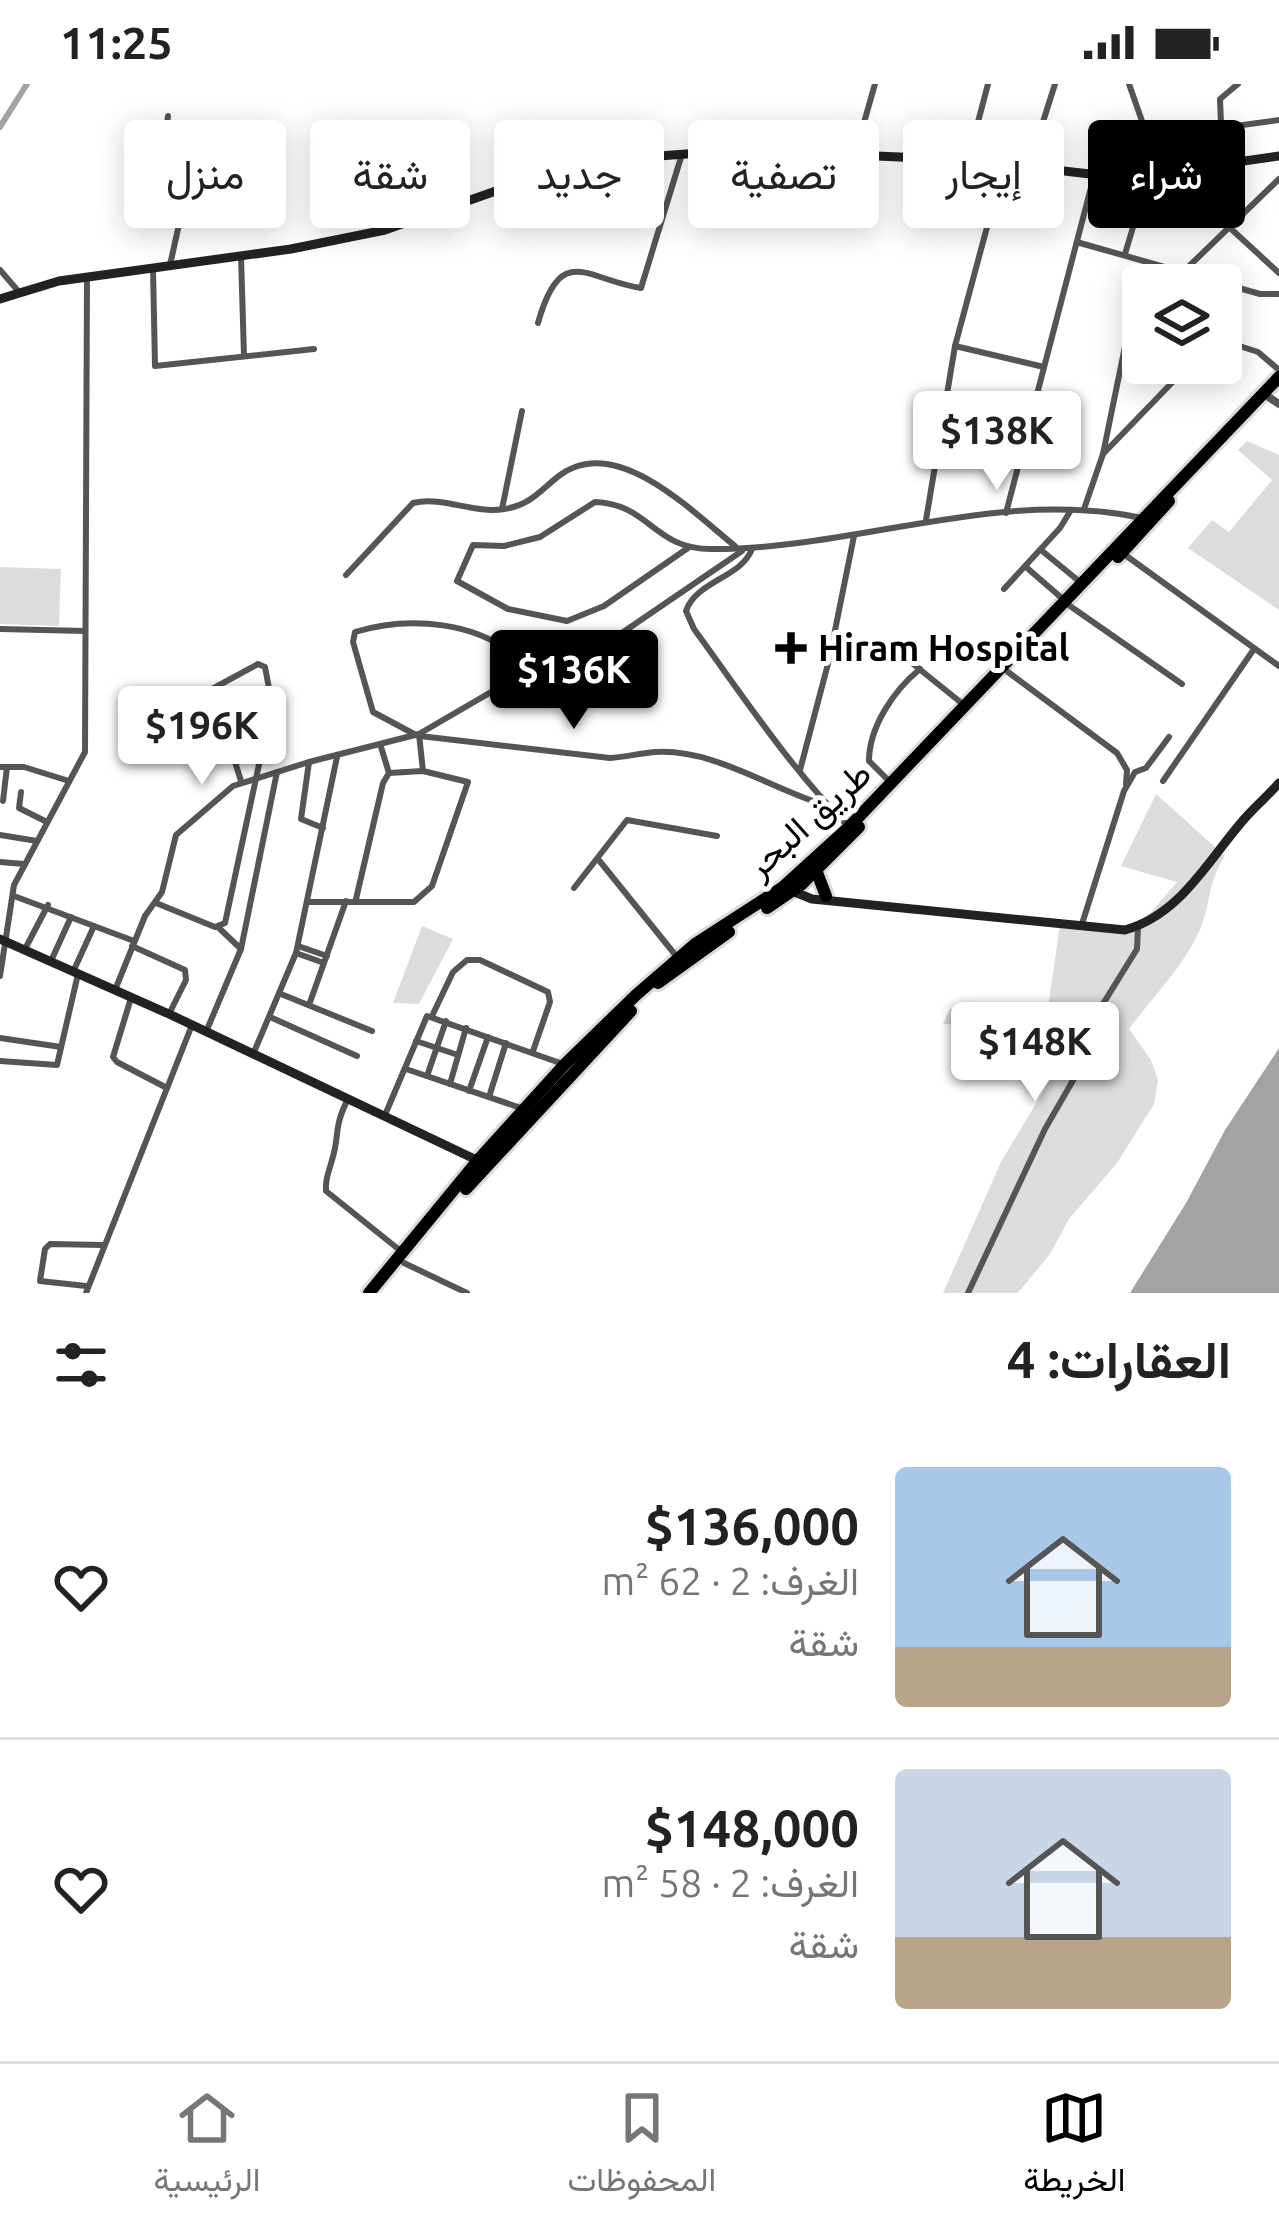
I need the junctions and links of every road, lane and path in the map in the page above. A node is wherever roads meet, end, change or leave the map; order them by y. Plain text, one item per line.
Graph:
1 (874, 84) edge
2 (988, 84) edge
3 (1055, 84) edge
4 (1129, 84) edge
5 (1238, 84) edge
6 (168, 116) dead end
7 (864, 120) edge
8 (979, 120) edge
9 (1044, 120) edge
10 (1142, 120) edge
11 (1279, 120) edge
12 (682, 154) junction
13 (688, 154) edge
14 (1279, 157) edge
15 (1245, 162) edge
16 (1279, 179) edge
17 (1088, 202) edge
18 (1245, 210) edge
19 (987, 228) edge
20 (1133, 228) edge
21 (1225, 228) edge
22 (1229, 228) edge
23 (1079, 242) junction
24 (1125, 254) junction
25 (241, 256) junction
26 (1157, 264) edge
27 (1191, 264) edge
28 (170, 265) junction
29 (153, 268) junction
30 (0, 270) edge
31 (1279, 273) edge
32 (87, 276) junction
33 (1242, 289) edge
34 (19, 292) junction
35 (1279, 294) edge
36 (0, 299) edge
37 (538, 322) dead end
38 (955, 346) junction
39 (1242, 347) edge
40 (314, 349) dead end
41 (244, 356) junction
42 (1122, 361) edge
43 (1044, 367) junction
44 (1279, 373) edge
45 (1171, 384) edge
46 (1276, 397) edge
47 (522, 411) dead end
48 (1103, 454) junction
49 (502, 509) junction
50 (1084, 509) junction
51 (1071, 510) junction
52 (1006, 513) junction
53 (1142, 518) junction
54 (926, 520) junction
55 (854, 536) junction
56 (688, 548) junction
57 (745, 549) junction
58 (1041, 550) junction
59 (1119, 550) junction
60 (1026, 567) junction
61 (346, 575) dead end
62 (1082, 584) junction
63 (1004, 589) dead end
64 (1068, 603) junction
65 (0, 629) edge
66 (85, 631) junction
67 (892, 646) dead end
68 (1254, 649) junction
69 (591, 654) dead end
70 (1279, 666) edge
71 (920, 669) junction
72 (1009, 672) junction
73 (1182, 684) dead end
74 (967, 707) junction
75 (418, 735) junction
76 (1169, 737) dead end
77 (380, 746) junction
78 (338, 757) junction
79 (309, 761) junction
80 (4, 767) edge
81 (800, 770) junction
82 (423, 771) junction
83 (277, 772) junction
84 (389, 773) junction
85 (254, 780) junction
86 (69, 781) junction
87 (1162, 781) dead end
88 (242, 782) junction
89 (892, 783) junction
90 (1279, 783) edge
91 (1124, 791) junction
92 (21, 792) dead end
93 (3, 801) edge
94 (828, 806) junction
95 (47, 823) junction
96 (849, 827) junction
97 (323, 828) junction
98 (0, 835) edge
99 (717, 836) dead end
100 (37, 841) junction
101 (598, 859) junction
102 (0, 862) edge
103 (24, 864) junction
104 (816, 870) junction
105 (793, 886) junction
106 (574, 888) dead end
107 (14, 896) junction
108 (828, 897) junction
109 (351, 900) junction
110 (308, 902) junction
111 (156, 903) junction
112 (48, 905) junction
113 (71, 916) junction
114 (94, 925) junction
115 (1138, 926) junction
116 (1081, 927) junction
117 (218, 928) junction
118 (3, 940) edge
119 (133, 944) junction
120 (25, 949) junction
121 (242, 949) junction
122 (297, 950) junction
123 (677, 957) junction
124 (326, 960) junction
125 (51, 961) junction
126 (75, 973) junction
127 (0, 976) edge
128 (115, 990) junction
129 (281, 994) junction
130 (131, 998) junction
131 (310, 1005) junction
132 (170, 1014) junction
133 (432, 1016) junction
134 (270, 1017) junction
135 (446, 1021) junction
136 (192, 1025) junction
137 (466, 1028) junction
138 (206, 1031) junction
139 (372, 1031) dead end
140 (488, 1036) junction
141 (0, 1038) edge
142 (416, 1041) junction
143 (506, 1042) junction
144 (62, 1047) junction
145 (437, 1047) junction
146 (533, 1051) junction
147 (254, 1054) junction
148 (458, 1055) junction
149 (357, 1056) dead end
150 (0, 1061) edge
151 (566, 1064) junction
152 (406, 1069) junction
153 (428, 1076) junction
154 (450, 1084) junction
155 (167, 1088) junction
156 (469, 1090) junction
157 (489, 1097) junction
158 (348, 1099) junction
159 (525, 1109) junction
160 (385, 1115) junction
161 (483, 1163) junction
162 (103, 1245) junction
163 (404, 1258) junction
164 (86, 1290) edge
165 (374, 1293) edge
166 (467, 1293) edge
167 (968, 1293) edge

1 - 7 street
2 - 8 street
3 - 9 street
4 - 10 street
5 - 11 street
6 - 28 street
12 - 13 main road
12 - 25 main road
12 - 37 street
14 - 15 main road
16 - 18 street
17 - 23 street
19 - 38 street
20 - 24 street
21 - 27 street
22 - 31 street
23 - 24 street
23 - 43 street
24 - 26 street
25 - 28 main road
25 - 41 street
28 - 29 main road
29 - 32 main road
29 - 41 street
30 - 34 street
32 - 34 main road
32 - 66 street
33 - 35 street
34 - 36 main road
38 - 43 street
38 - 54 street
39 - 44 street
40 - 41 street
42 - 48 street
43 - 52 street
44 - 53 highway, طريق البحر
45 - 48 street
46 - 59 highway, طريق البحر
47 - 49 street
48 - 50 street
49 - 57 street
49 - 61 street
50 - 51 street
50 - 53 street
51 - 52 street
51 - 58 street
52 - 54 street
53 - 59 highway, طريق البحر
54 - 55 street
55 - 57 street
55 - 81 street
56 - 56 street
56 - 57 street
57 - 69 street
57 - 81 street
58 - 60 street
58 - 62 street
59 - 62 highway, طريق البحر
59 - 64 highway, طريق البحر
59 - 68 street
60 - 63 street
60 - 64 street
62 - 64 highway, طريق البحر
64 - 72 highway, طريق البحر
64 - 73 street
64 - 74 highway, طريق البحر
65 - 66 street
66 - 86 street
67 - 71 street
68 - 70 street
68 - 87 street
71 - 74 street
71 - 89 street
72 - 91 street
72 - 104 highway, طريق البحر
74 - 89 highway, طريق البحر
75 - 75 street
75 - 77 street
75 - 82 street
75 - 94 street
76 - 91 street
77 - 78 street
77 - 84 street
78 - 79 street
78 - 97 street
79 - 83 street
79 - 97 street
80 - 86 street
80 - 93 street
81 - 94 street
82 - 84 street
82 - 109 street
83 - 85 street
83 - 121 street
84 - 109 street
85 - 88 street
85 - 88 street
85 - 117 street
86 - 95 street
88 - 111 street
89 - 96 highway, طريق البحر
90 - 115 main road
91 - 116 street
92 - 95 street
94 - 96 street
95 - 100 street
96 - 105 highway, طريق البحر
97 - 110 street
98 - 100 street
99 - 101 street
100 - 103 street
101 - 106 street
101 - 123 street
102 - 103 street
103 - 107 street
104 - 105 highway, طريق البحر
104 - 108 highway
105 - 108 main road
105 - 123 highway, طريق البحر
105 - 161 highway, طريق البحر
107 - 112 street
107 - 118 street
108 - 116 main road
109 - 110 street
109 - 124 street
110 - 122 street
111 - 117 street
111 - 119 street
112 - 113 street
112 - 120 street
113 - 114 street
113 - 125 street
114 - 119 street
114 - 126 street
115 - 116 main road
115 - 167 street
117 - 121 street
118 - 120 main road
118 - 127 street
119 - 128 street
119 - 132 street
120 - 125 main road
121 - 138 street
122 - 124 street
122 - 129 street
123 - 151 highway, طريق البحر
124 - 131 street
125 - 126 main road
126 - 128 main road
126 - 144 street
128 - 130 main road
129 - 131 street
129 - 134 street
130 - 132 main road
130 - 155 street
131 - 139 street
132 - 136 main road
133 - 135 street
133 - 142 street
133 - 146 street
134 - 147 street
134 - 149 street
135 - 137 street
135 - 145 street
136 - 138 main road
136 - 155 street
137 - 140 street
137 - 148 street
138 - 147 main road
140 - 143 street
140 - 156 street
141 - 144 street
142 - 145 street
142 - 152 street
143 - 146 street
143 - 157 street
144 - 150 street
145 - 148 street
145 - 153 street
146 - 151 street
147 - 158 main road
148 - 154 street
151 - 159 highway, طريق البحر
152 - 153 street
152 - 160 street
153 - 154 street
154 - 156 street
155 - 162 street
156 - 157 street
157 - 159 street
158 - 160 main road
158 - 163 street
159 - 161 highway, طريق البحر
160 - 161 main road
161 - 163 highway, طريق البحر
162 - 164 street
162 - 164 street
163 - 165 highway, طريق البحر
163 - 166 street

